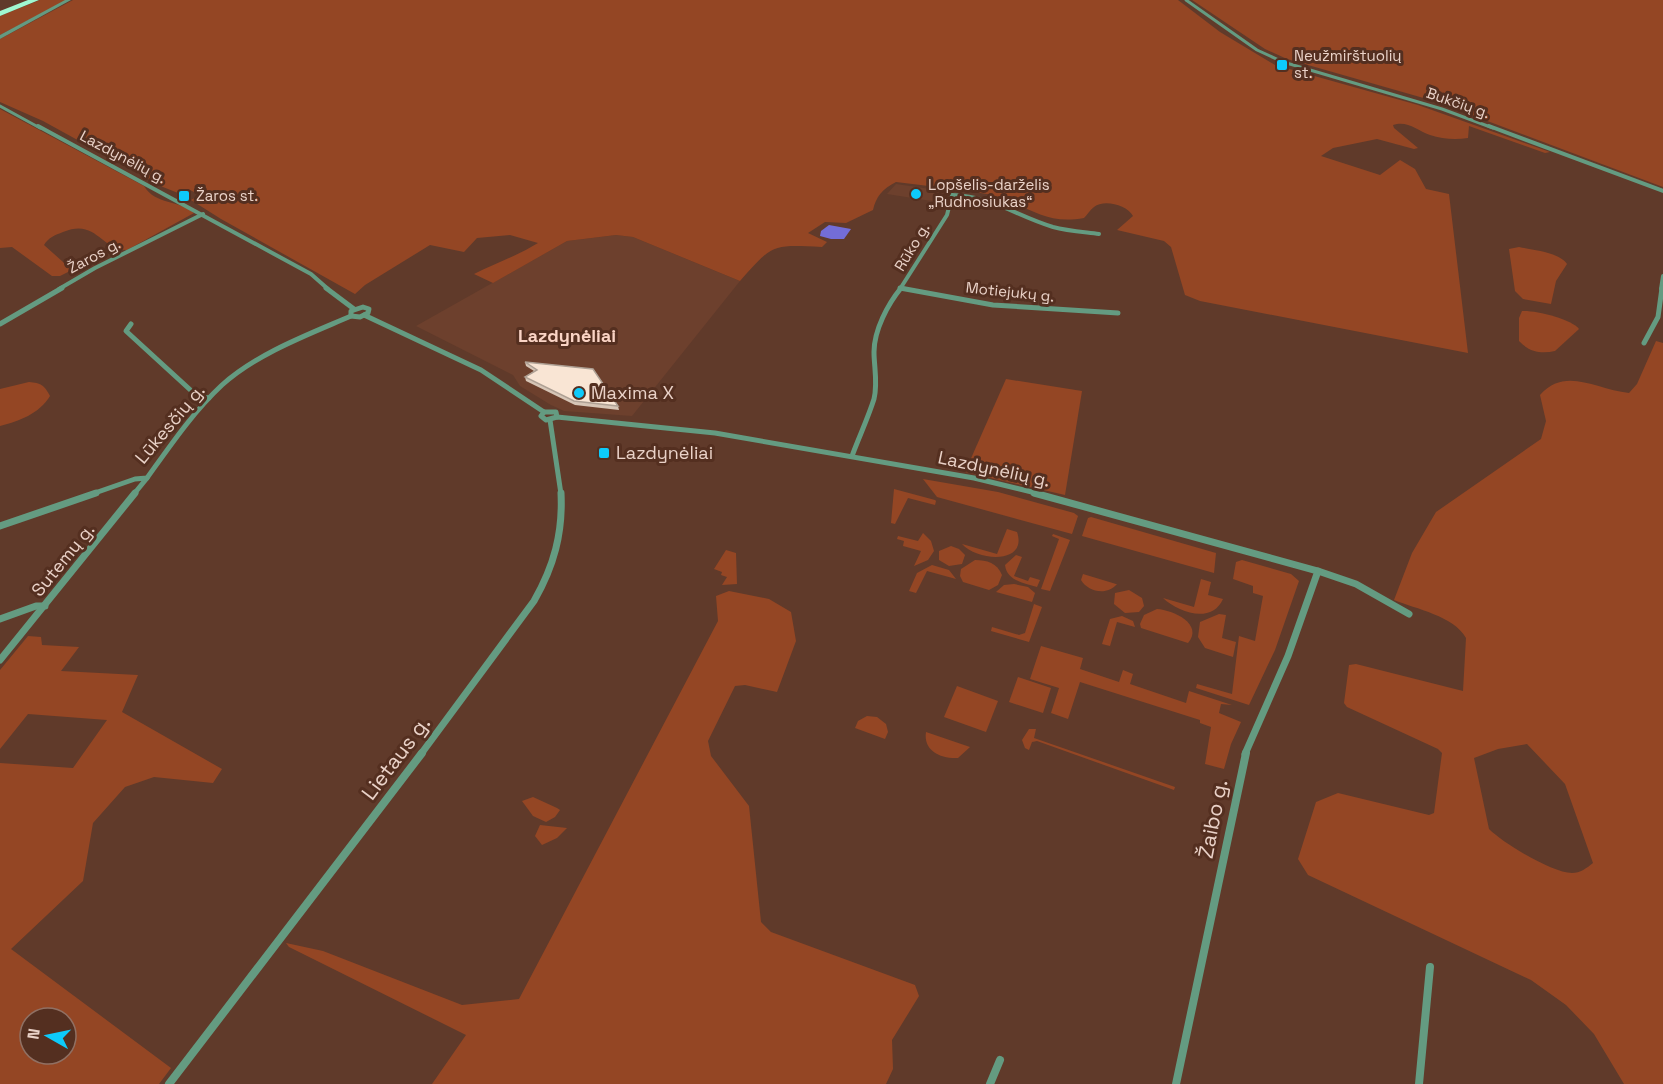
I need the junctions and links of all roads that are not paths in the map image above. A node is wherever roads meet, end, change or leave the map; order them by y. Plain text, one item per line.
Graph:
1 (11, 0) edge
2 (16, 0) edge
3 (27, 0) edge
4 (34, 0) edge
5 (69, 0) edge
6 (1186, 0) edge
7 (0, 8) edge
8 (0, 37) edge
9 (0, 106) edge
10 (1663, 191) edge
11 (203, 214) junction
12 (1099, 234) dead end
13 (1663, 276) edge
14 (900, 288) junction
15 (354, 309) junction
16 (1118, 313) dead end
17 (364, 315) junction
18 (351, 316) junction
19 (0, 324) edge
20 (131, 324) dead end
21 (1644, 343) dead end
22 (209, 398) junction
23 (544, 412) junction
24 (553, 418) junction
25 (852, 456) junction
26 (147, 477) junction
27 (0, 526) edge
28 (1318, 571) junction
29 (45, 606) junction
30 (1409, 614) dead end
31 (0, 619) edge
32 (0, 660) edge
33 (1430, 967) dead end
34 (1000, 1060) dead end
35 (169, 1084) edge
36 (990, 1084) edge
37 (1176, 1084) edge
38 (1419, 1084) edge

1 - 7 highway
2 - 7 highway
3 - 7 highway
4 - 7 highway
5 - 8 street
6 - 10 street, Bukčių g.
9 - 11 street, Lazdynėlių g.
11 - 15 street, Lazdynėlių g.
11 - 19 street, Žaros g.
12 - 14 street, Rūko g.
13 - 21 street
14 - 16 street, Motiejukų g.
14 - 25 street, Rūko g.
15 - 17 street, Lazdynėlių g.
15 - 18 street
17 - 18 street
17 - 23 street, Lazdynėlių g.
18 - 22 street, Lūkesčių g.
20 - 22 street
22 - 26 street, Lūkesčių g.
23 - 24 street, Lazdynėlių g.
23 - 24 street, Lazdynėlių g.
24 - 25 street, Lazdynėlių g.
24 - 35 street, Lietaus g.
25 - 28 street, Lazdynėlių g.
26 - 27 street, Lūkesčių g.
26 - 29 street, Sutemų g.
28 - 30 street, Lazdynėlių g.
28 - 37 street, Žaibo g.
29 - 31 street
29 - 32 street, Sutemų g.
33 - 38 street
34 - 36 street

